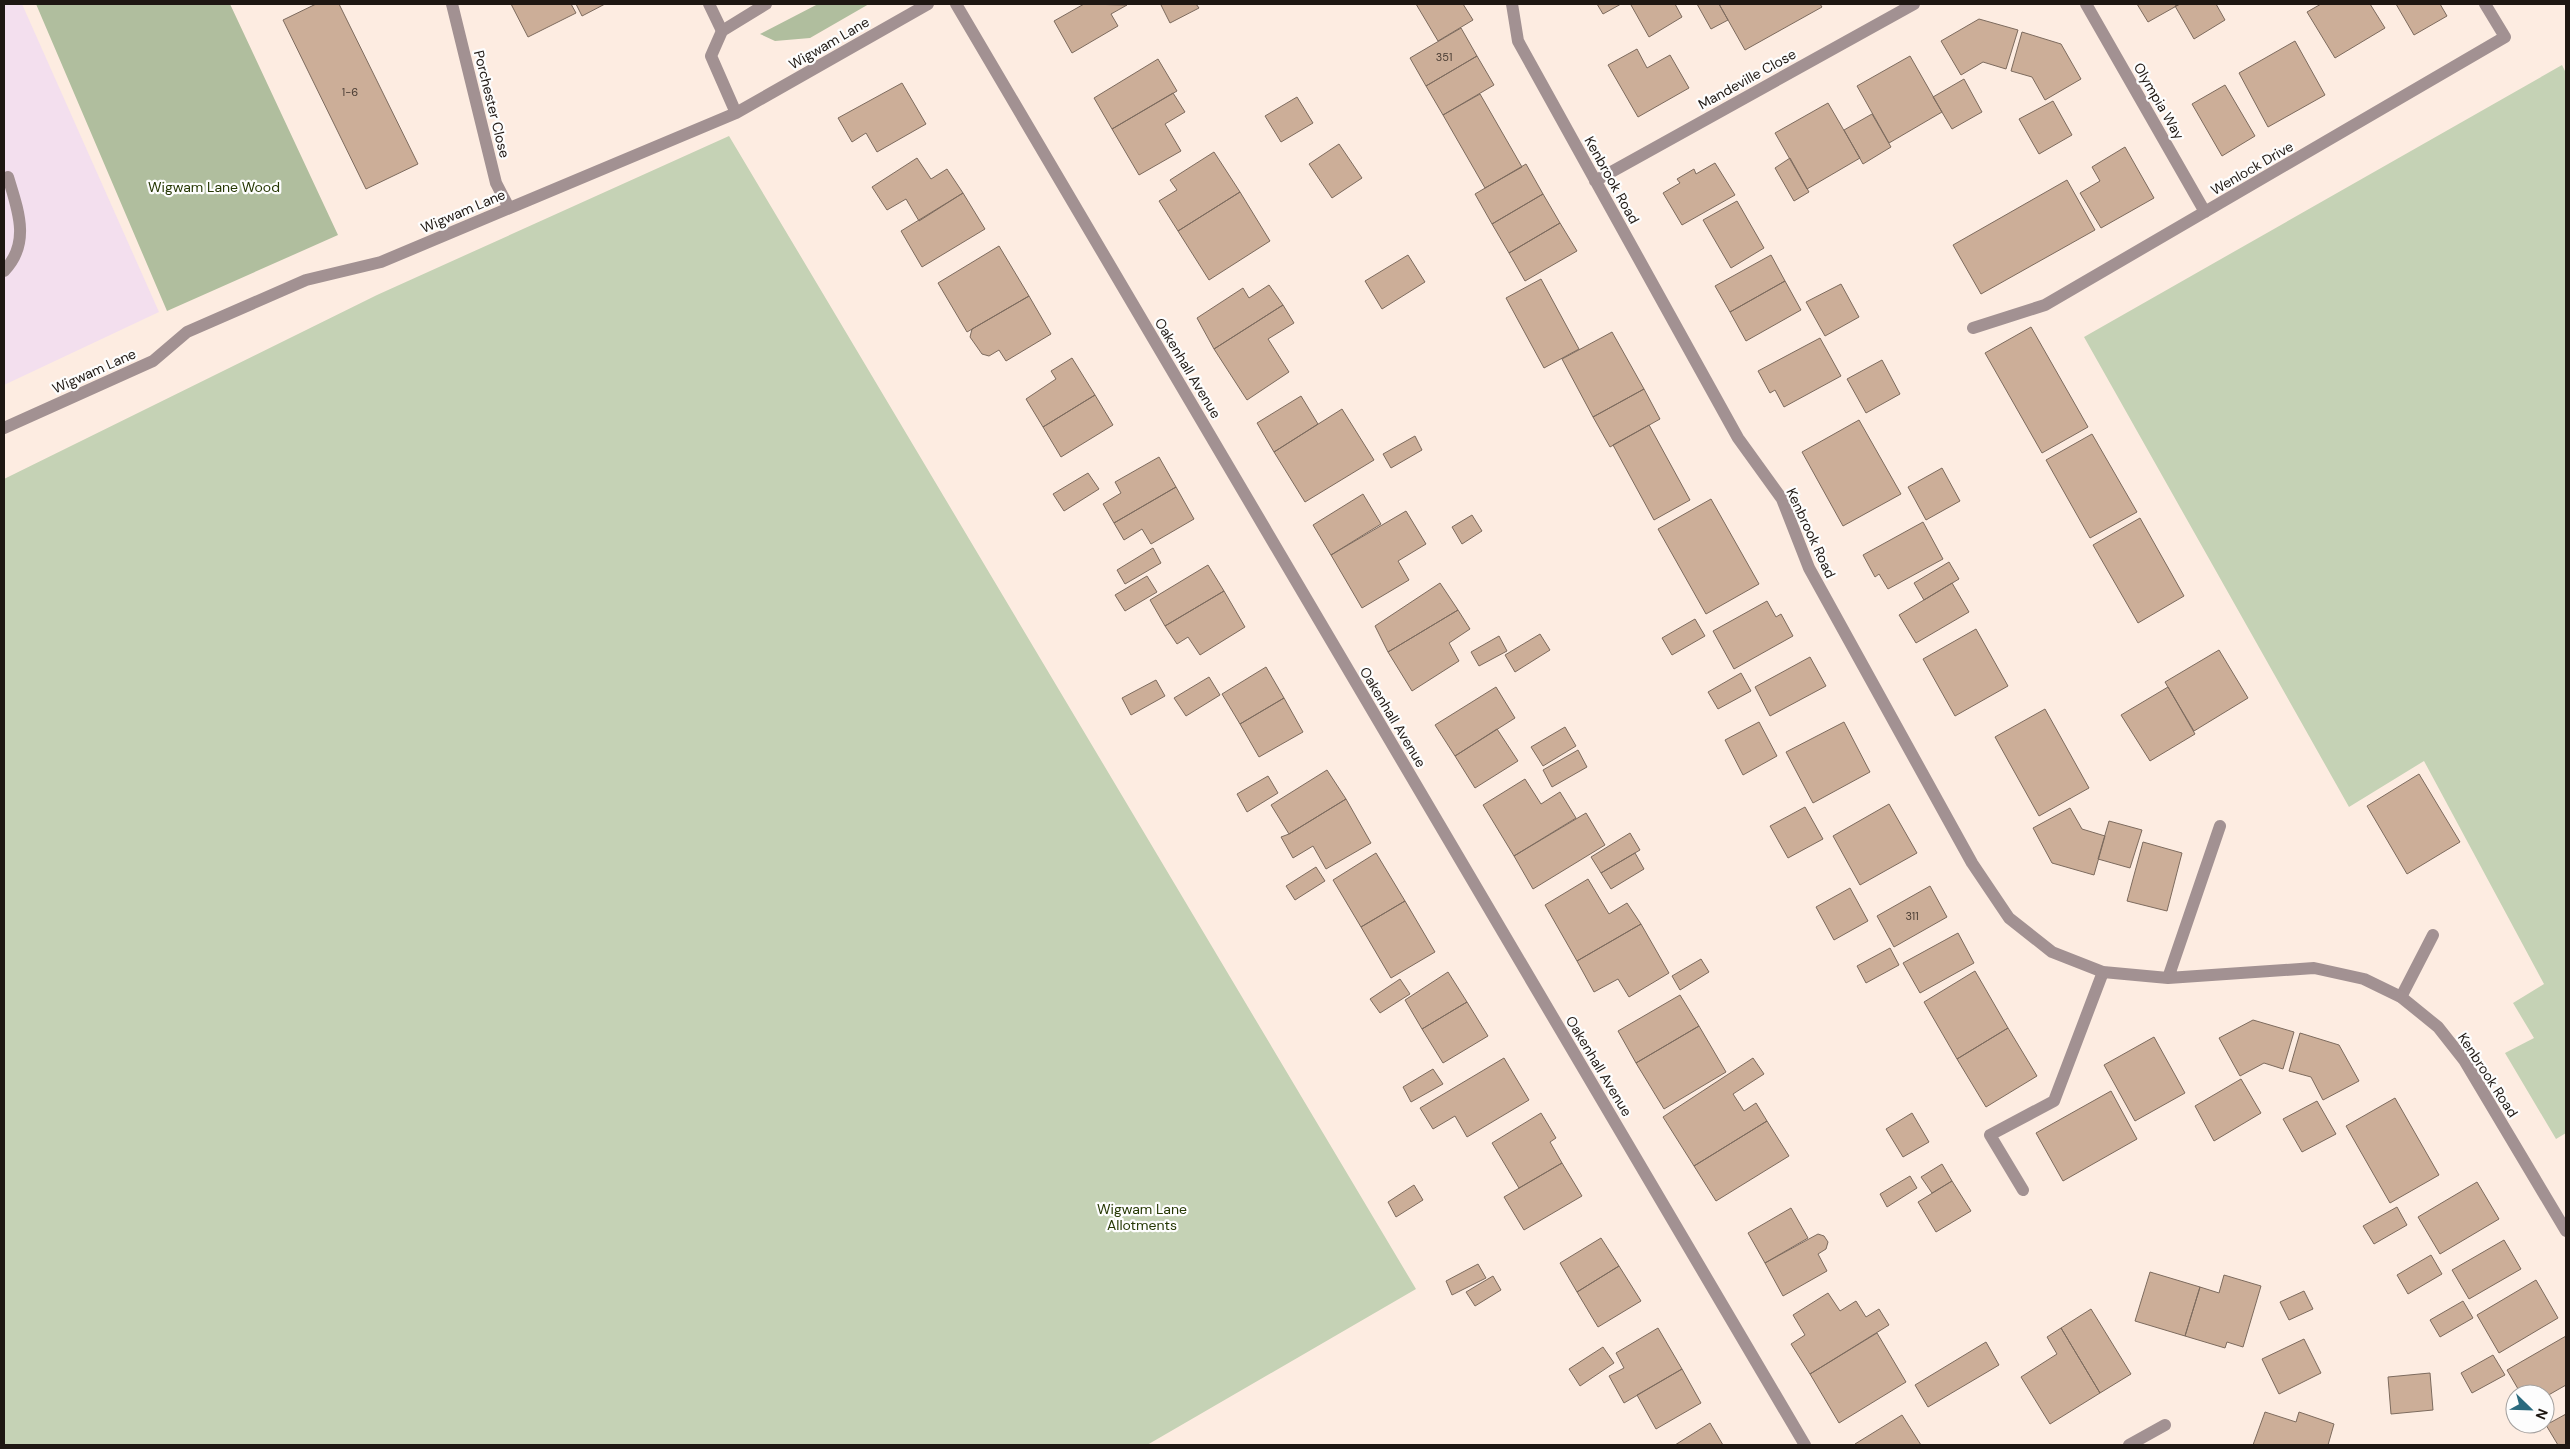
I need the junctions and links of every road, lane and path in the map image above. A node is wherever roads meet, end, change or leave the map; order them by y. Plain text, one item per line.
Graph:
1 (452, 4) edge
2 (709, 4) edge
3 (766, 4) edge
4 (928, 4) edge
5 (956, 4) edge
6 (1512, 4) edge
7 (1914, 4) edge
8 (2086, 4) edge
9 (2485, 4) edge
10 (722, 31) junction
11 (736, 113) junction
12 (8, 177) dead end
13 (1595, 182) junction
14 (509, 208) junction
15 (2205, 212) junction
16 (4, 271) edge
17 (1973, 328) dead end
18 (4, 428) edge
19 (2220, 826) dead end
20 (2433, 935) dead end
21 (2103, 972) junction
22 (2168, 978) junction
23 (2401, 997) junction
24 (2023, 1190) dead end
25 (2566, 1231) edge
26 (2165, 1425) dead end
27 (1805, 1445) edge
28 (2129, 1445) edge

1 - 14 street, Porchester Close
2 - 10 street
3 - 10 street
4 - 11 street, Wigwam Lane
5 - 27 street, Oakenhall Avenue
6 - 13 street, Kenbrook Road
7 - 13 street, Mandeville Close
8 - 15 street, Olympia Way
9 - 15 street, Wenlock Drive
10 - 11 street
11 - 14 street, Wigwam Lane
12 - 16 street
13 - 21 street, Kenbrook Road
14 - 18 street, Wigwam Lane
15 - 17 street, Wenlock Drive
19 - 22 street
20 - 23 street
21 - 22 street, Kenbrook Road
21 - 24 street
22 - 23 street, Kenbrook Road
23 - 25 street, Kenbrook Road
26 - 28 street

